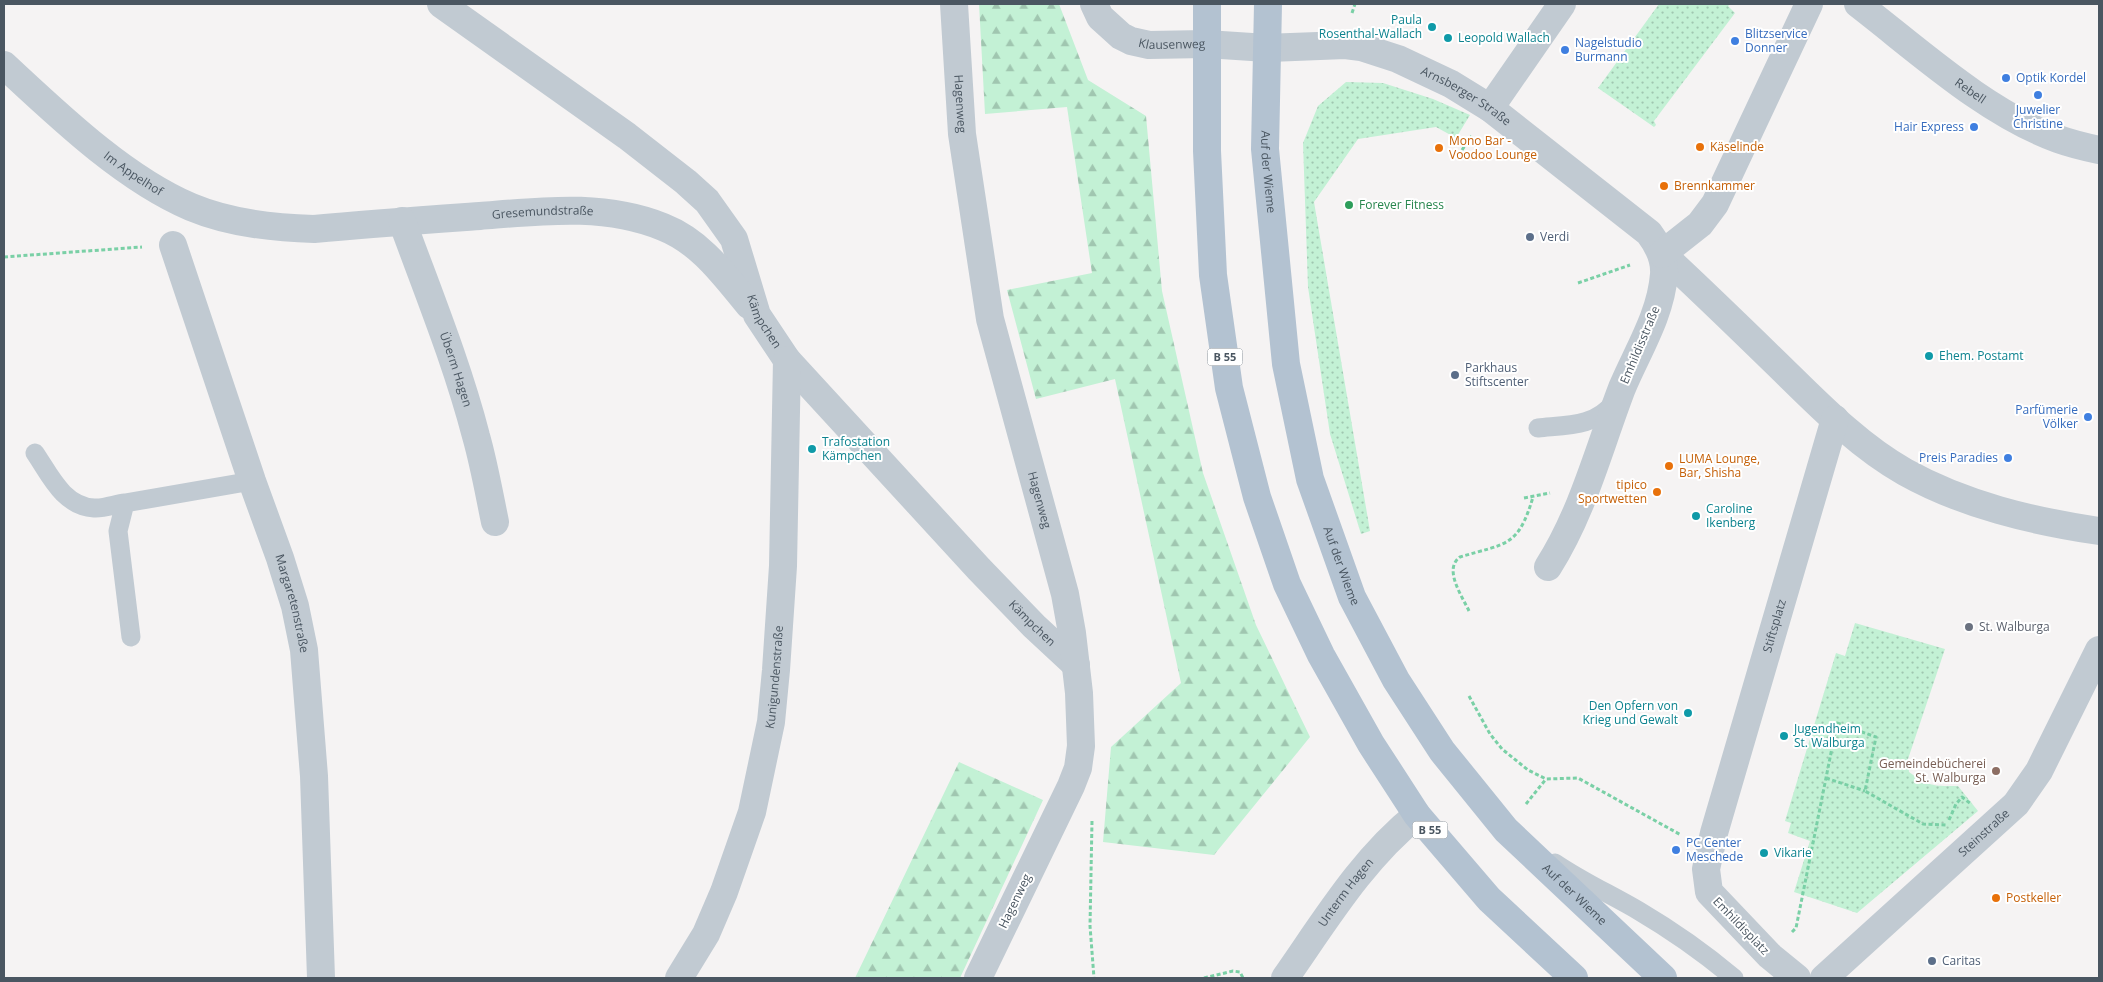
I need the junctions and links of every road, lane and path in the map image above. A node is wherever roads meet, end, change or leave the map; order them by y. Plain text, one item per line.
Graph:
1 (441, 4) edge
2 (954, 4) edge
3 (1094, 4) edge
4 (1206, 4) edge
5 (1268, 4) edge
6 (1562, 4) edge
7 (1809, 4) edge
8 (1858, 4) edge
9 (1206, 44) junction
10 (1267, 48) junction
11 (4, 65) edge
12 (1490, 108) junction
13 (2099, 150) edge
14 (402, 221) junction
15 (291, 229) joint
16 (173, 245) joint
17 (1662, 254) junction
18 (4, 257) edge
19 (1578, 283) dead end
20 (758, 315) junction
21 (787, 360) junction
22 (1622, 388) junction
23 (1835, 419) junction
24 (1538, 428) dead end
25 (36, 453) dead end
26 (252, 481) junction
27 (1546, 493) dead end
28 (1533, 497) junction
29 (1524, 498) dead end
30 (125, 503) junction
31 (495, 522) dead end
32 (2099, 531) edge
33 (1548, 567) dead end
34 (1469, 610) dead end
35 (131, 637) dead end
36 (2099, 650) edge
37 (1076, 664) junction
38 (1469, 696) dead end
39 (1826, 778) junction
40 (1865, 791) junction
41 (1973, 805) dead end
42 (1417, 815) junction
43 (1092, 818) dead end
44 (1506, 830) junction
45 (1712, 842) junction
46 (1770, 956) junction
47 (321, 978) edge
48 (679, 978) edge
49 (978, 978) edge
50 (1094, 978) edge
51 (1204, 978) edge
52 (1243, 978) edge
53 (1285, 978) edge
54 (1574, 978) edge
55 (1663, 978) edge
56 (1734, 978) edge
57 (1797, 978) edge
58 (1824, 978) edge

1 - 20 street, Kämpchen
2 - 37 street, Hagenweg
3 - 9 street, Klausenweg
4 - 9 main road, B 55
5 - 10 main road
6 - 12 street
7 - 17 street
8 - 13 street, Rebell
9 - 10 street, Klausenweg
9 - 42 main road, B 55
10 - 12 street, Arnsberger Straße
10 - 44 main road, Auf der Wieme
11 - 15 street, Im Appelhof
12 - 17 street, Arnsberger Straße
14 - 15 street, Gresemundstraße
14 - 20 street, Gresemundstraße
14 - 31 street, Überm Hagen
16 - 18 path
16 - 26 street, Margaretenstraße
17 - 19 path
17 - 22 street, Emhildisstraße
17 - 23 street
20 - 21 street, Kämpchen
21 - 37 street, Kämpchen
21 - 48 street, Kunigundenstraße
22 - 24 lane
22 - 33 street, Emhildisstraße
23 - 32 street
23 - 45 street, Stiftsplatz
25 - 30 lane
26 - 30 lane
26 - 47 street, Margaretenstraße
27 - 28 path
28 - 29 path
28 - 34 path
30 - 35 lane
36 - 58 street, Steinstraße
37 - 49 street, Hagenweg
38 - 45 path
39 - 40 path
39 - 40 path
39 - 46 path
40 - 41 path
42 - 53 street, Unterm Hagen
42 - 54 main road, B 55
43 - 50 path
44 - 55 main road, Auf der Wieme
44 - 56 lane
45 - 46 street, Emhildisplatz
46 - 57 street, Emhildisplatz
51 - 52 path

